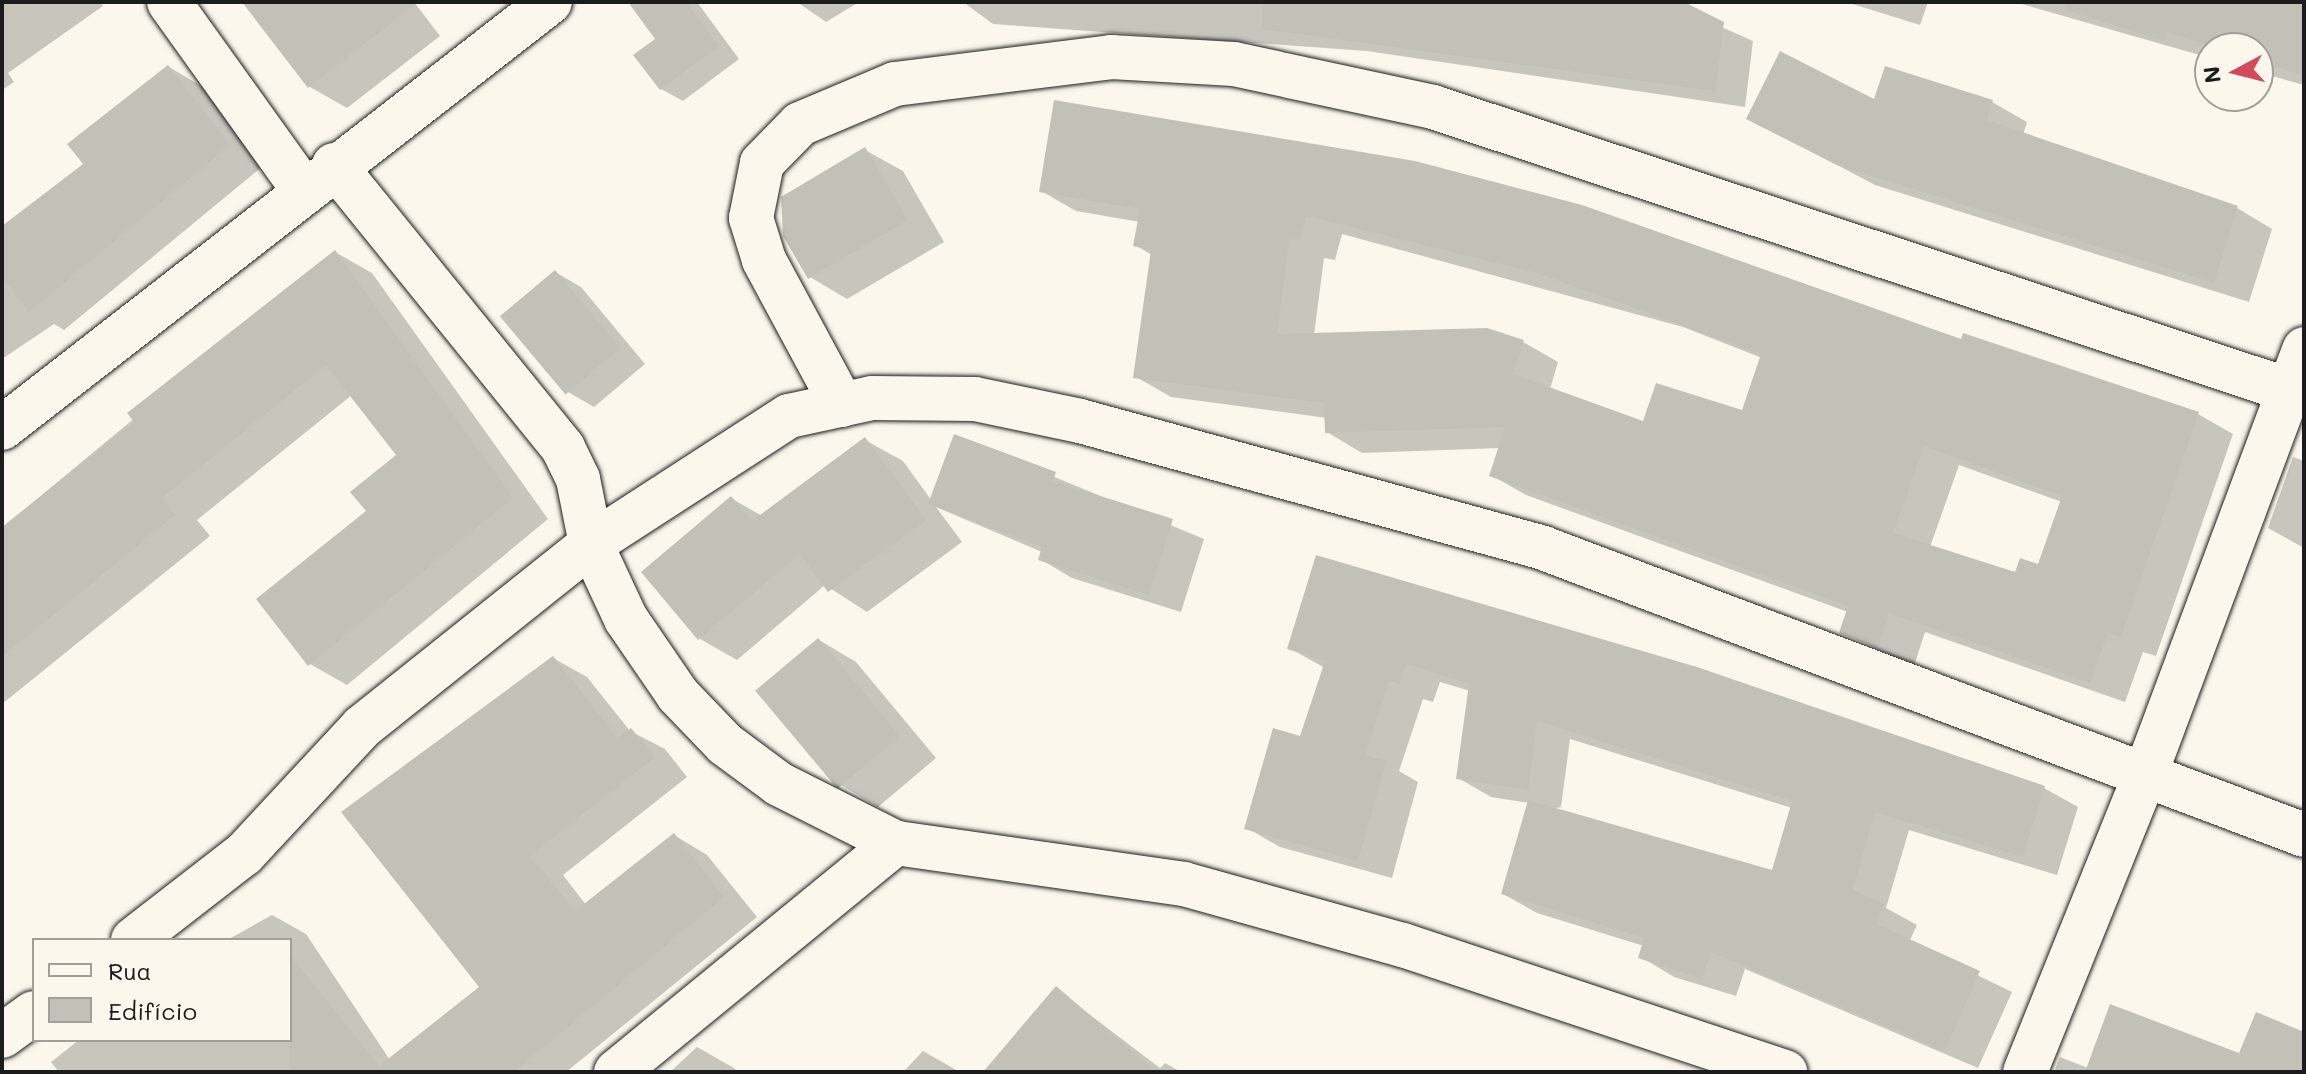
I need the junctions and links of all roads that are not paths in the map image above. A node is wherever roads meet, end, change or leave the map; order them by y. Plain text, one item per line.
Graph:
1 (169, 2) edge
2 (550, 2) edge
3 (319, 177) junction
4 (2304, 349) edge
5 (2298, 393) edge
6 (842, 405) junction
7 (2, 428) edge
8 (591, 544) junction
9 (2144, 778) junction
10 (2304, 835) edge
11 (896, 843) junction
12 (136, 938) edge
13 (32, 1014) edge
14 (2, 1036) edge
15 (616, 1072) edge
16 (1785, 1072) edge
17 (2025, 1072) edge

1 - 3 street
2 - 3 street
3 - 7 street
3 - 8 street
4 - 5 street
5 - 6 street
5 - 9 street
6 - 8 street
6 - 9 street
8 - 11 street
8 - 12 street
9 - 10 street
9 - 17 street
11 - 15 street
11 - 16 street
13 - 14 street

